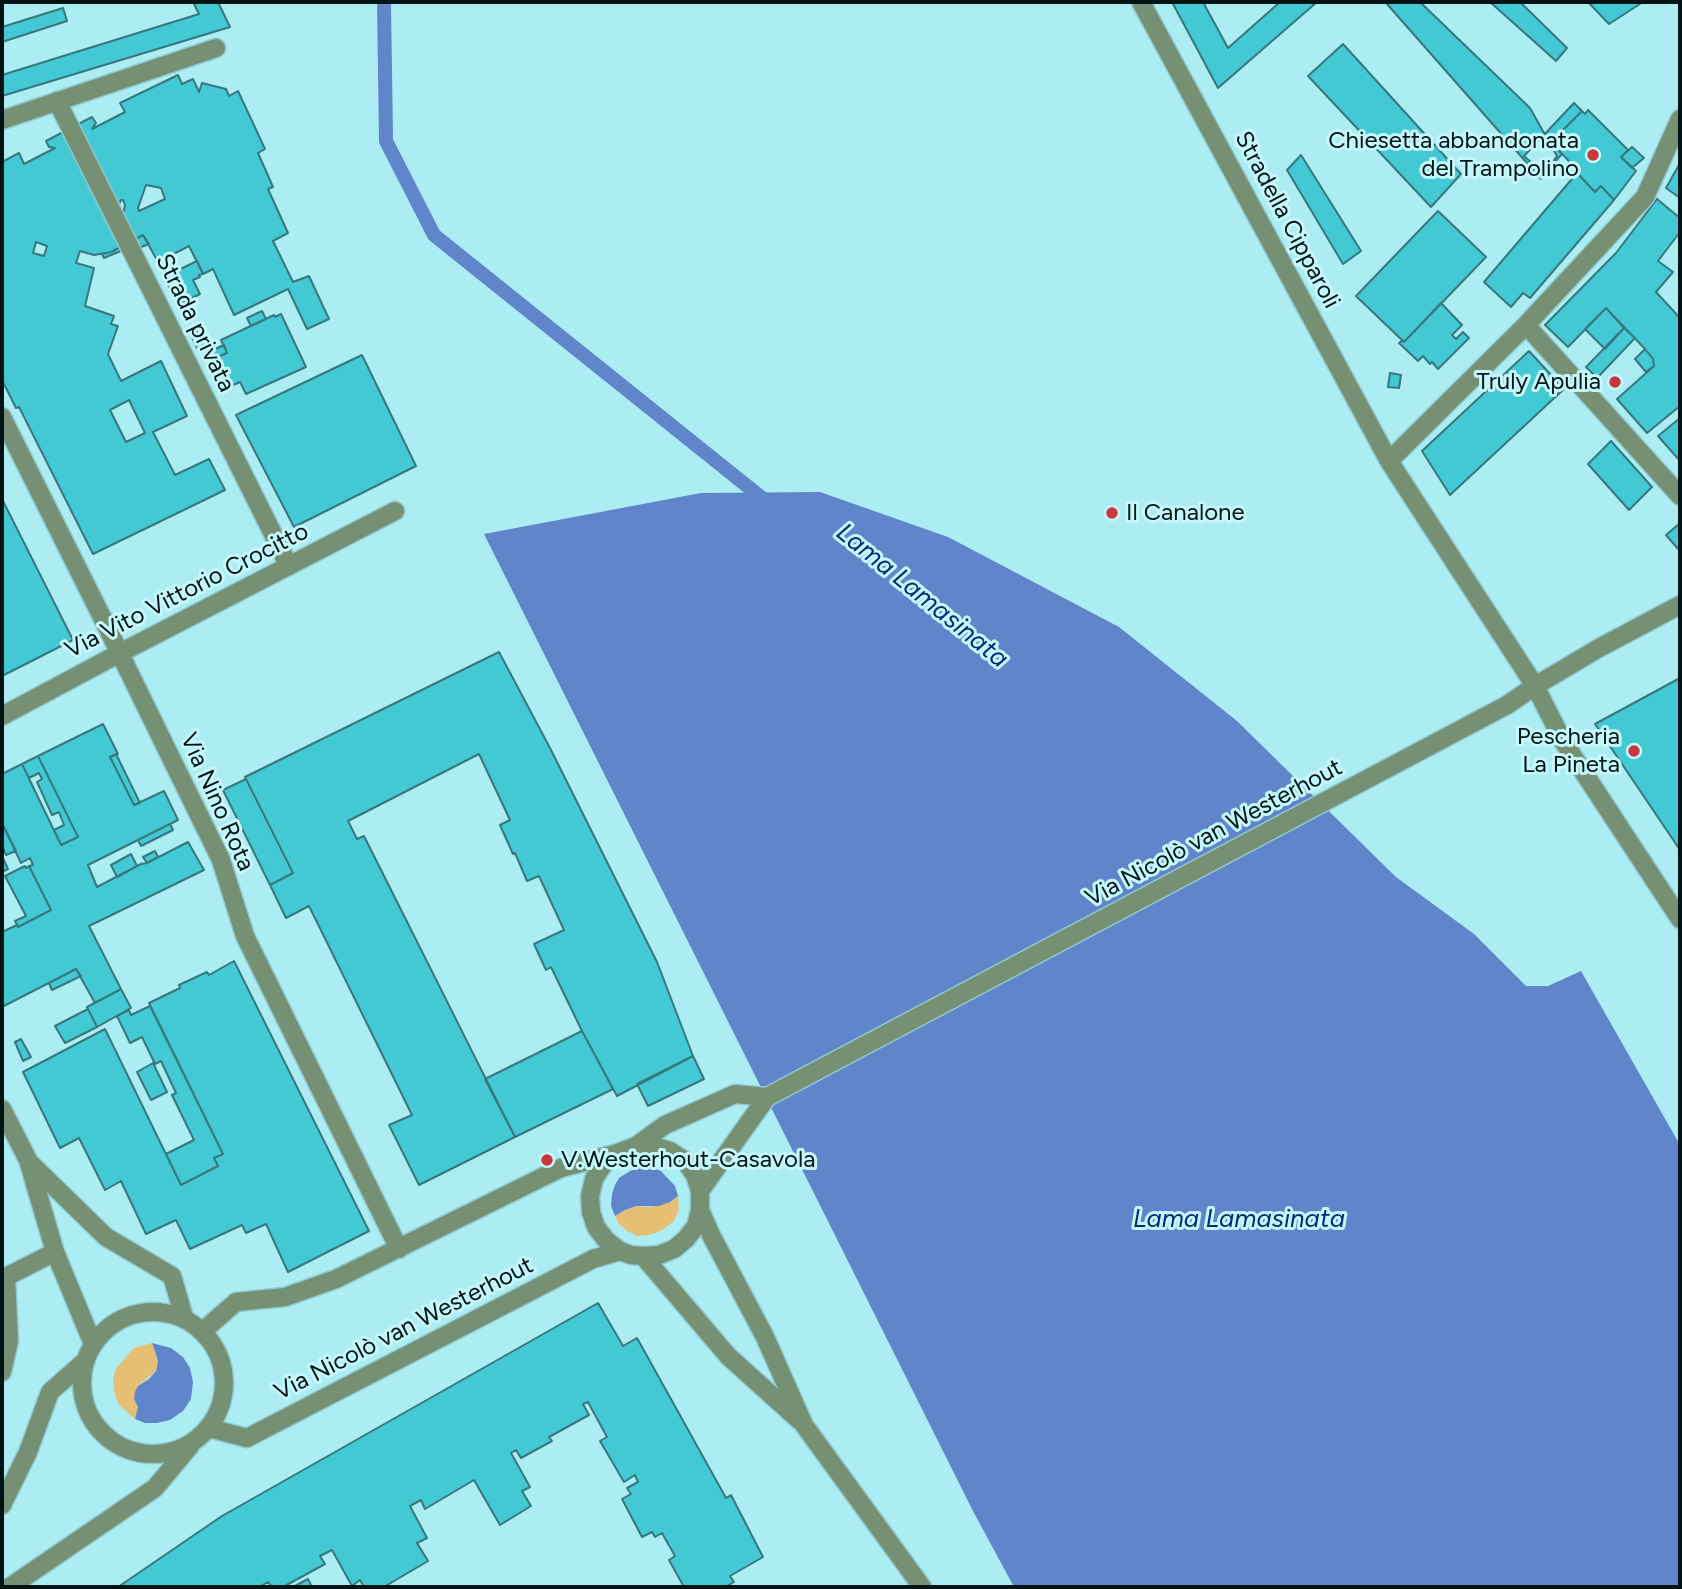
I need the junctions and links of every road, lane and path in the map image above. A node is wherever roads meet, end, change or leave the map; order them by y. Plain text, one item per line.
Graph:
1 (1141, 2) edge
2 (216, 48) dead end
3 (57, 101) junction
4 (1680, 119) edge
5 (2, 120) edge
6 (1525, 325) junction
7 (2, 417) edge
8 (1389, 461) junction
9 (1680, 496) edge
10 (396, 511) dead end
11 (289, 566) junction
12 (1680, 605) edge
13 (120, 653) junction
14 (1535, 686) junction
15 (2, 716) edge
16 (1680, 919) edge
17 (768, 1097) junction
18 (2, 1109) edge
19 (636, 1146) junction
20 (615, 1154) junction
21 (27, 1160) junction
22 (701, 1191) junction
23 (700, 1210) junction
24 (399, 1249) junction
25 (620, 1251) junction
26 (55, 1252) junction
27 (643, 1256) junction
28 (184, 1317) junction
29 (203, 1331) junction
30 (93, 1344) junction
31 (84, 1362) junction
32 (2, 1372) edge
33 (804, 1425) junction
34 (209, 1428) junction
35 (193, 1442) junction
36 (2, 1505) edge
37 (10, 1587) edge
38 (922, 1587) edge

1 - 8 street, Stradella Cipparoli
2 - 3 street
3 - 5 street
3 - 11 street, Strada privata
4 - 6 street
6 - 8 street
6 - 9 street
7 - 13 street, Via Nino Rota
8 - 14 street, Stradella Cipparoli
10 - 11 street, Via Vito Vittorio Crocitto
11 - 13 street, Via Vito Vittorio Crocitto
12 - 14 street, Via Nicolò van Westerhout
13 - 15 street, Via Vito Vittorio Crocitto
13 - 24 street, Via Nino Rota
14 - 16 street, Stradella Cipparoli
14 - 17 street, Via Nicolò van Westerhout
17 - 19 street
17 - 22 street, Via Nicolò van Westerhout
18 - 21 street
19 - 20 street
19 - 22 street
20 - 24 street
20 - 25 street
21 - 26 street
21 - 28 street
22 - 23 street, Via Nicolò van Westerhout
23 - 27 street, Via Nicolò van Westerhout
23 - 33 street
24 - 29 street
25 - 27 street, Via Nicolò van Westerhout
25 - 34 street, Via Nicolò van Westerhout
26 - 30 street
26 - 32 street
27 - 33 street
28 - 29 street
28 - 30 street
29 - 34 street
30 - 31 street
31 - 35 street
31 - 36 street
33 - 38 street
34 - 35 street
35 - 37 street

